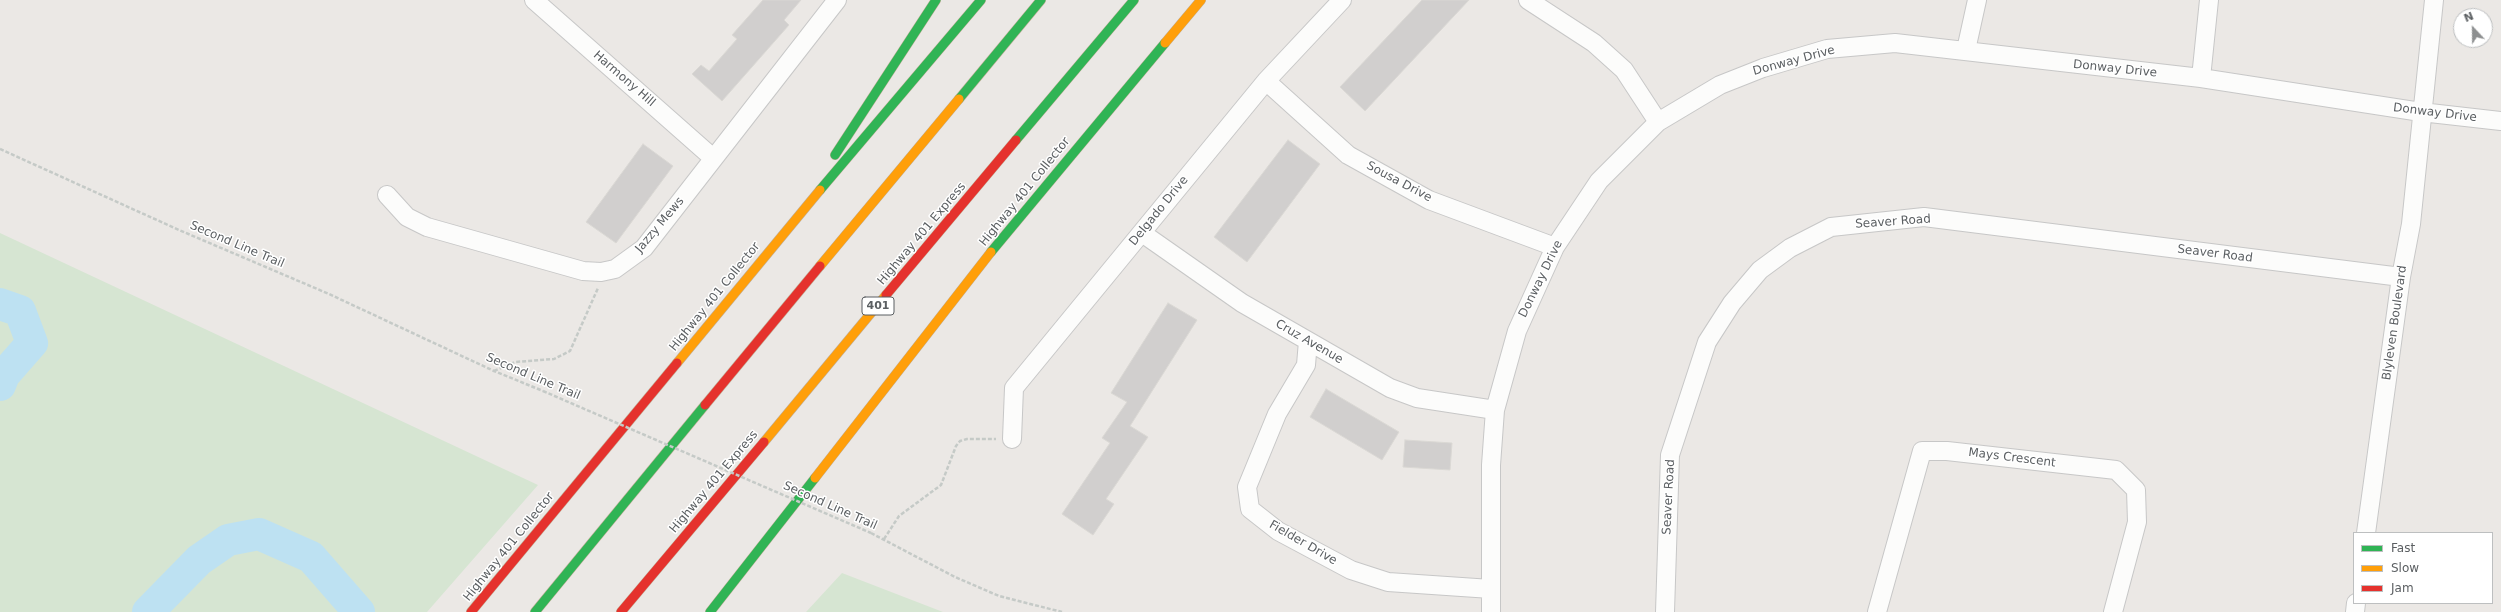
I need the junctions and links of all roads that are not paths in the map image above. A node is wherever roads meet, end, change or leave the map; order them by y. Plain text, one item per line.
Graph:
1 (836, 0) edge
2 (936, 0) edge
3 (981, 0) edge
4 (1041, 0) edge
5 (1134, 0) edge
6 (1200, 0) edge
7 (1342, 0) edge
8 (1528, 0) edge
9 (1976, 0) edge
10 (2209, 0) edge
11 (2434, 0) edge
12 (543, 3) edge
13 (1209, 4) dead end
14 (1174, 31) junction
15 (1966, 50) junction
16 (2201, 78) junction
17 (1266, 81) junction
18 (2421, 112) junction
19 (2501, 121) edge
20 (1658, 122) junction
21 (713, 158) junction
22 (387, 195) dead end
23 (1142, 233) junction
24 (782, 234) junction
25 (1555, 247) junction
26 (2401, 277) junction
27 (1308, 341) junction
28 (1495, 410) junction
29 (1012, 439) road end
30 (2366, 532) edge
31 (1491, 589) junction
32 (471, 612) edge
33 (535, 612) edge
34 (621, 612) edge
35 (710, 612) edge
36 (1491, 612) edge
37 (1665, 612) edge
38 (1877, 612) edge
39 (2113, 612) edge

1 - 21 street, Jazzy Mews
2 - 24 highway
3 - 24 highway, Highway 401 Collector
4 - 33 highway
5 - 34 highway, Highway 401 Express / 401
6 - 14 highway, Highway 401 Collector
7 - 17 street, Delgado Drive
8 - 20 street
9 - 15 street
10 - 16 street
11 - 18 street, Blyleven Boulevard
12 - 21 street, Harmony Hill
13 - 14 highway
14 - 35 highway, Highway 401 Collector
15 - 16 street, Donway Drive
15 - 20 street, Donway Drive
16 - 18 street, Donway Drive
17 - 23 street, Delgado Drive
17 - 25 street, Sousa Drive
18 - 19 street, Donway Drive
18 - 26 street, Blyleven Boulevard
20 - 25 street, Donway Drive
21 - 22 street, Jazzy Mews
23 - 27 street, Cruz Avenue
23 - 29 street, Delgado Drive
24 - 32 highway, Highway 401 Collector
25 - 28 street, Donway Drive
26 - 30 street, Blyleven Boulevard
26 - 37 street, Seaver Road
27 - 28 street, Cruz Avenue
27 - 31 street, Fielder Drive
28 - 31 street, Donway Drive
31 - 36 street, Donway Drive
38 - 39 street, Mays Crescent

